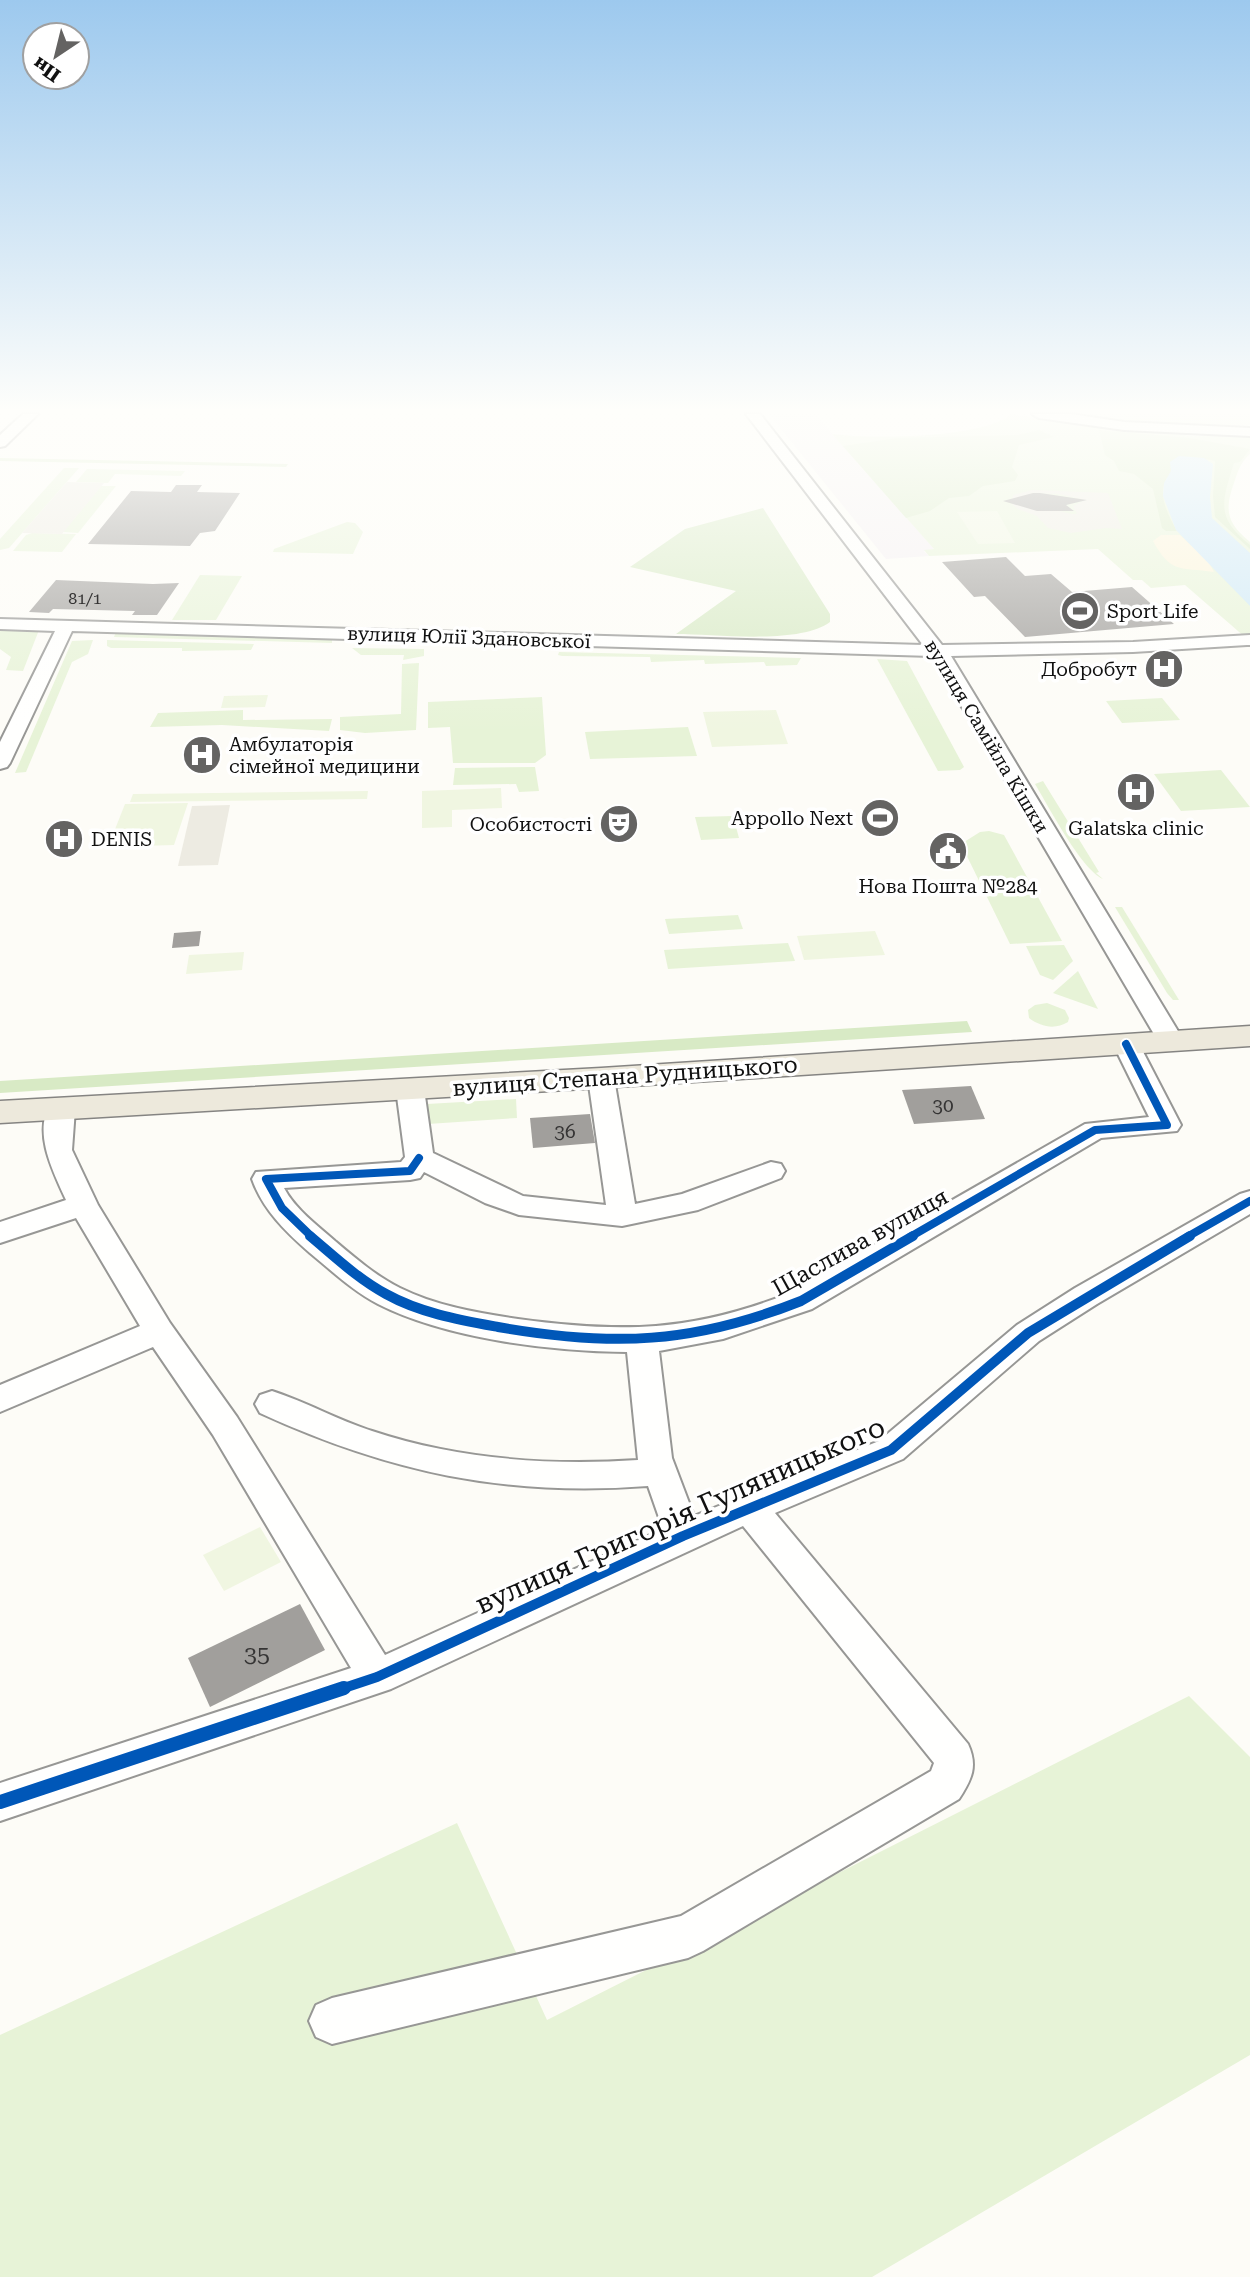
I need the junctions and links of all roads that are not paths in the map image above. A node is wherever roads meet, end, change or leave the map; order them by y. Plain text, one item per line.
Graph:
1 (835, 520) edge
2 (0, 624) edge
3 (66, 626) junction
4 (1247, 640) dead end
5 (938, 651) junction
6 (0, 763) edge
7 (1250, 1036) edge
8 (1171, 1041) junction
9 (1126, 1044) junction
10 (601, 1079) junction
11 (410, 1089) junction
12 (61, 1109) junction
13 (0, 1112) edge
14 (419, 1158) junction
15 (771, 1171) dead end
16 (1250, 1202) edge
17 (83, 1205) junction
18 (622, 1216) junction
19 (0, 1233) edge
20 (159, 1331) junction
21 (642, 1340) junction
22 (0, 1399) edge
23 (272, 1404) dead end
24 (658, 1472) junction
25 (750, 1509) junction
26 (683, 1536) junction
27 (377, 1677) junction
28 (0, 1802) edge
29 (332, 2021) dead end

1 - 5 street, вулиця Самійла Кішки
2 - 3 street, вулиця Юлії Здановської
3 - 5 street, вулиця Юлії Здановської
3 - 6 street
4 - 5 street, вулиця Юлії Здановської
5 - 8 street, вулиця Самійла Кішки
7 - 8 main road, вулиця Степана Рудницького
8 - 9 main road, вулиця Степана Рудницького
9 - 10 main road, вулиця Степана Рудницького
9 - 21 street, Щаслива вулиця
10 - 11 main road, вулиця Степана Рудницького
10 - 18 street
11 - 12 main road, вулиця Степана Рудницького
11 - 14 street
12 - 13 main road, вулиця Степана Рудницького
12 - 17 street
14 - 18 street
14 - 21 street, Щаслива вулиця
15 - 18 street
16 - 25 street, вулиця Григорія Гуляницького
17 - 19 street
17 - 20 street
20 - 22 street
20 - 27 street
21 - 24 street
23 - 24 street
24 - 26 street
25 - 26 street, вулиця Григорія Гуляницького
25 - 29 street
26 - 27 street, вулиця Григорія Гуляницького
27 - 28 street, вулиця Григорія Гуляницького

